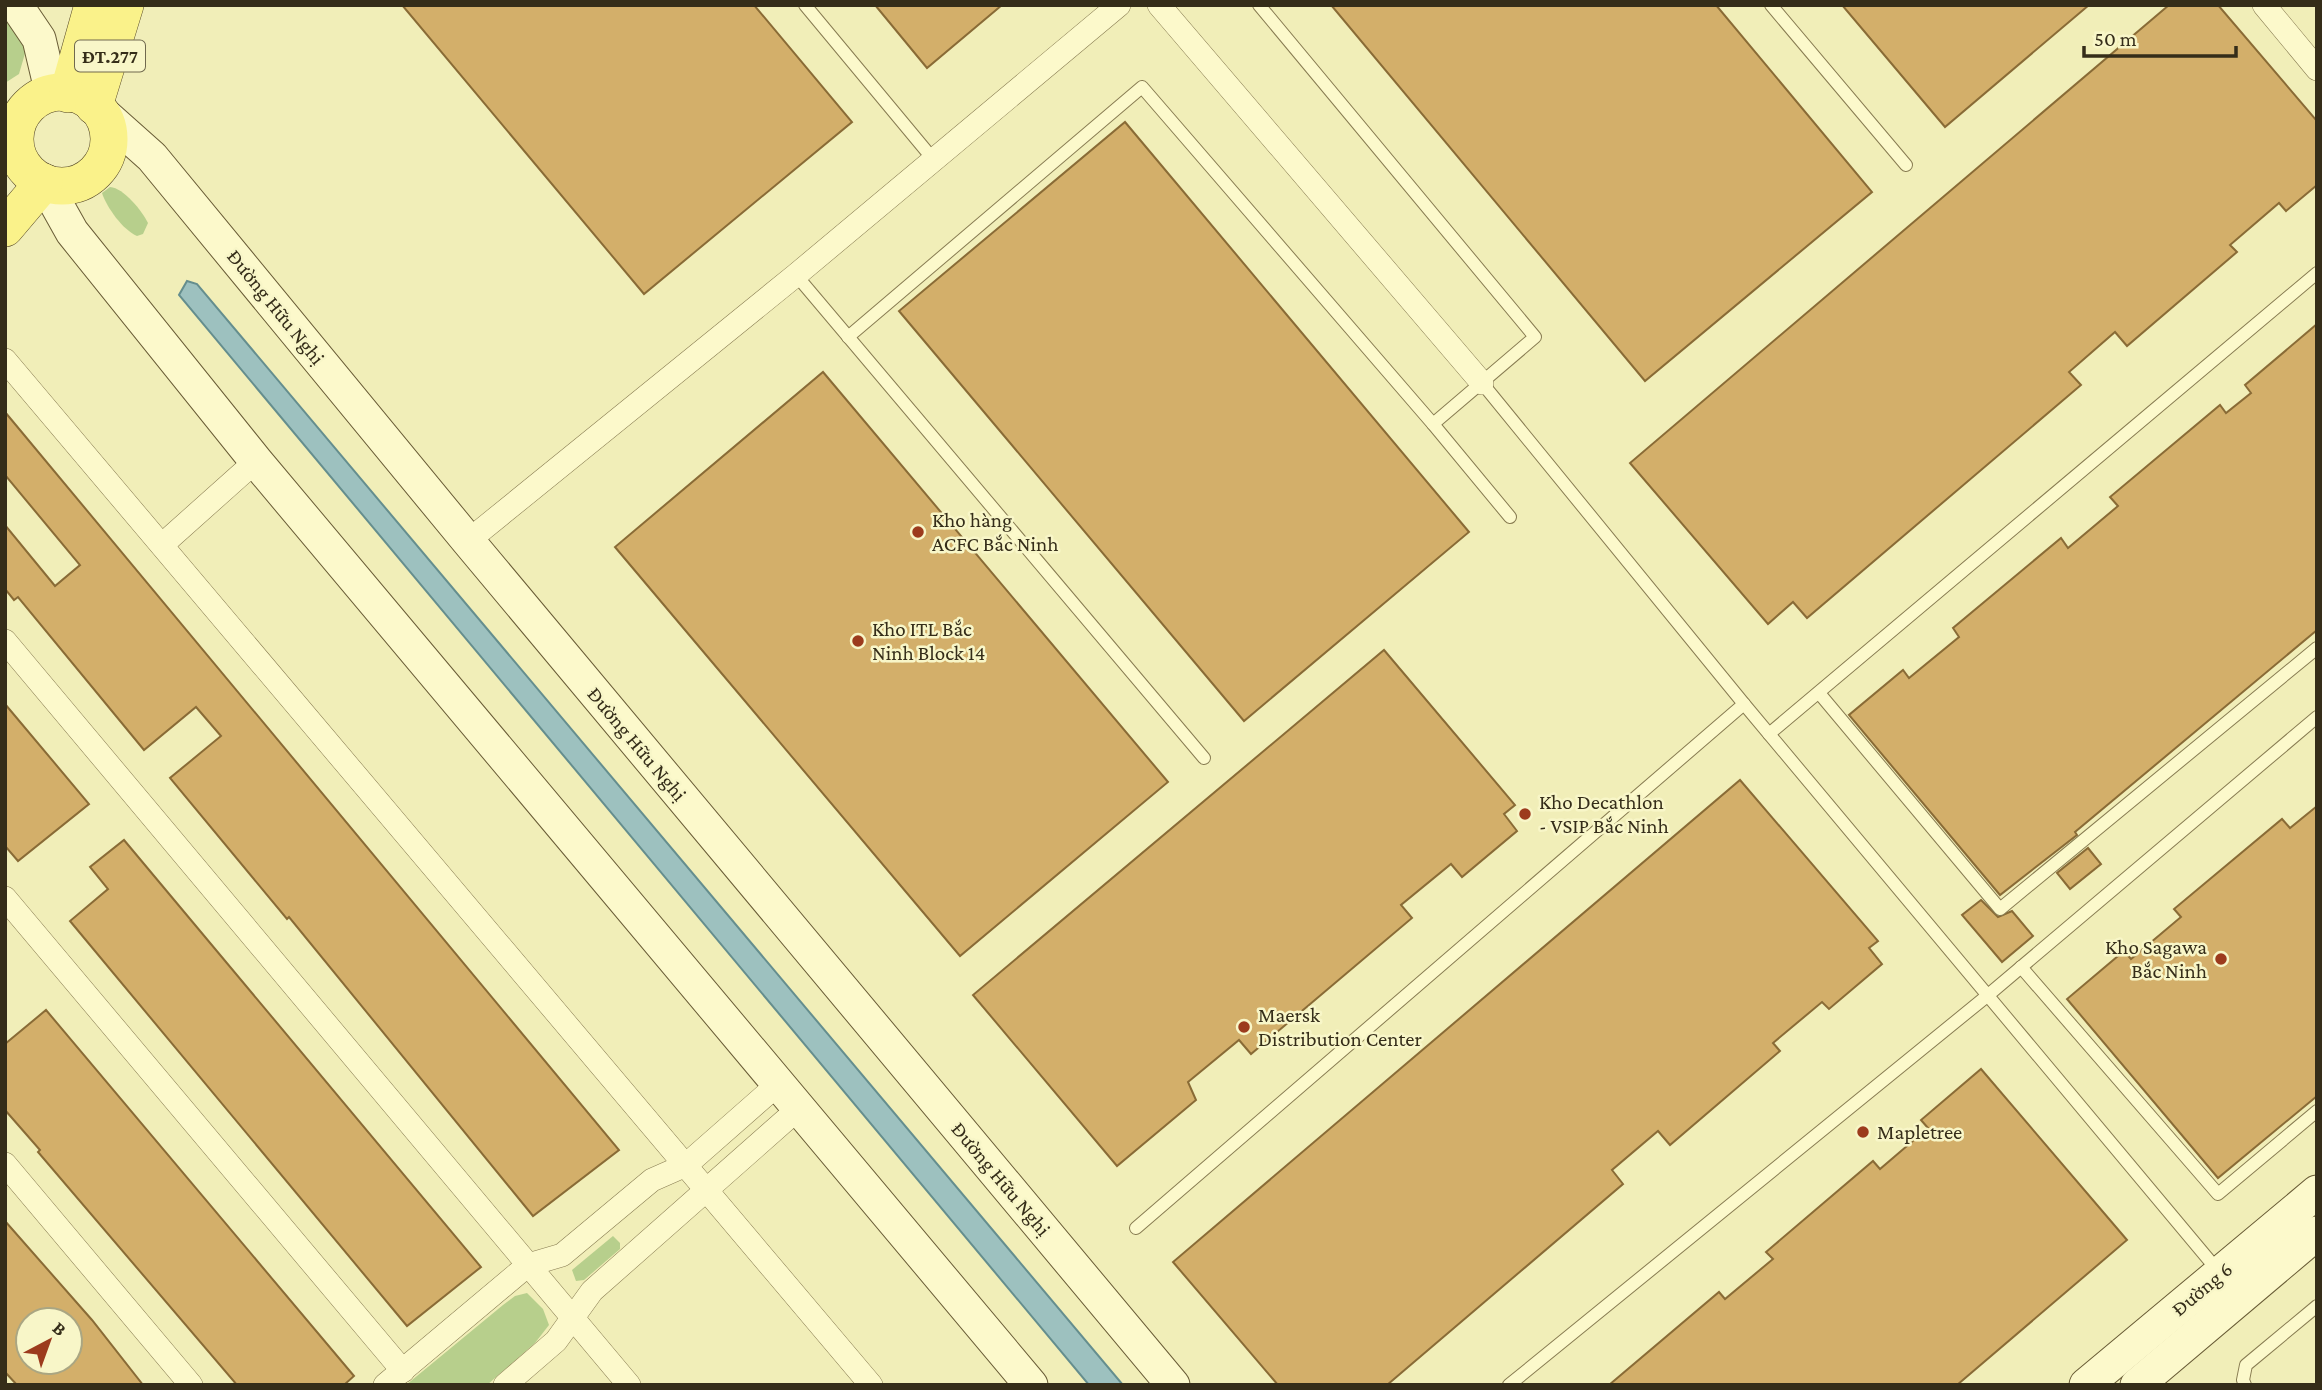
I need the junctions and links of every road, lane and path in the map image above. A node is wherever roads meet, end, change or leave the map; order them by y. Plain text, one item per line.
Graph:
1 (16, 5) edge
2 (93, 5) edge
3 (125, 5) edge
4 (805, 5) edge
5 (1119, 5) edge
6 (1160, 5) edge
7 (1259, 5) edge
8 (1771, 5) edge
9 (2264, 5) edge
10 (2317, 69) edge
11 (78, 101) junction
12 (10, 158) edge
13 (933, 159) junction
14 (1906, 164) dead end
15 (44, 182) junction
16 (5, 228) edge
17 (2317, 273) edge
18 (796, 275) junction
19 (848, 337) junction
20 (5, 360) edge
21 (1482, 383) junction
22 (1433, 424) junction
23 (256, 461) junction
24 (1510, 517) dead end
25 (468, 541) junction
26 (162, 545) junction
27 (5, 641) edge
28 (2317, 648) edge
29 (1819, 693) junction
30 (1744, 704) junction
31 (2317, 717) edge
32 (1769, 734) junction
33 (1204, 758) dead end
34 (5, 898) edge
35 (2021, 967) junction
36 (1987, 996) junction
37 (788, 1097) junction
38 (2317, 1111) edge
39 (5, 1164) edge
40 (686, 1165) junction
41 (706, 1189) junction
42 (2317, 1192) edge
43 (1136, 1228) dead end
44 (2317, 1233) edge
45 (528, 1265) junction
46 (2230, 1285) junction
47 (2317, 1306) edge
48 (574, 1318) junction
49 (2141, 1375) edge
50 (394, 1378) edge
51 (191, 1385) edge
52 (505, 1385) edge
53 (629, 1385) edge
54 (871, 1385) edge
55 (1031, 1385) edge
56 (1173, 1385) edge
57 (1509, 1385) edge
58 (2087, 1385) edge
59 (2245, 1385) edge

1 - 11 main road
2 - 11 main road, ĐT.277
3 - 11 main road, ĐT.277
4 - 13 lane
5 - 13 street
6 - 21 street
7 - 21 lane
8 - 14 lane
9 - 10 street
11 - 12 main road
11 - 15 main road
11 - 25 main road, Đường Hữu Nghị
12 - 15 main road
13 - 18 street
15 - 16 main road
15 - 23 main road
17 - 29 lane
18 - 19 lane
18 - 25 street
19 - 22 lane
19 - 33 lane
20 - 26 street
21 - 22 lane
21 - 30 lane
22 - 24 lane
23 - 26 street
23 - 37 main road
25 - 56 main road, Đường Hữu Nghị
26 - 40 street
27 - 45 street
28 - 29 lane
29 - 32 lane
30 - 32 lane
30 - 43 lane
31 - 35 lane
32 - 36 lane
34 - 50 street
35 - 36 lane
35 - 38 lane
36 - 46 lane
36 - 57 lane
37 - 40 street
37 - 41 street
37 - 55 main road
39 - 51 street
40 - 41 street
40 - 45 street
41 - 48 street
41 - 54 street
42 - 46 main road, Đường 6
44 - 46 main road, Đường 6
45 - 48 street
45 - 50 street
46 - 49 main road, Đường 6
47 - 59 lane
48 - 52 street
48 - 53 street
49 - 58 main road, Đường 6

